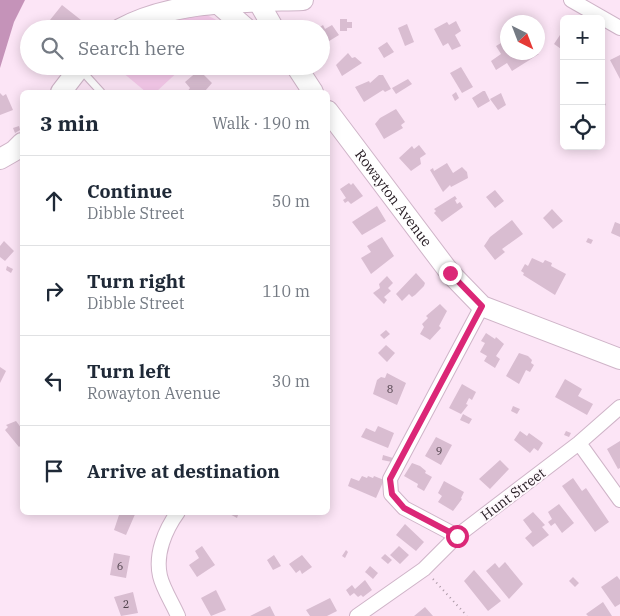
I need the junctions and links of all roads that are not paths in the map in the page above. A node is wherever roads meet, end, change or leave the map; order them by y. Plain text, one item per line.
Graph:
1 (303, 0) edge
2 (571, 0) edge
3 (250, 1) edge
4 (216, 2) junction
5 (139, 20) edge
6 (237, 20) edge
7 (266, 20) edge
8 (620, 28) edge
9 (74, 75) edge
10 (86, 75) edge
11 (63, 90) edge
12 (98, 90) edge
13 (330, 114) edge
14 (20, 145) edge
15 (0, 159) edge
16 (482, 306) junction
17 (620, 359) edge
18 (620, 407) edge
19 (579, 443) junction
20 (620, 500) edge
21 (176, 515) edge
22 (457, 536) junction
23 (178, 616) edge
24 (357, 616) edge

1 - 3 street
2 - 8 street
3 - 4 street
3 - 7 street
4 - 5 street
4 - 6 street
9 - 11 street
10 - 12 lane
13 - 16 street, Rowayton Avenue
14 - 15 street
16 - 17 street, Rowayton Avenue
16 - 22 street
18 - 19 street, Hunt Street
19 - 20 street
19 - 22 street, Hunt Street
21 - 23 street
22 - 24 street, Hunt Street

